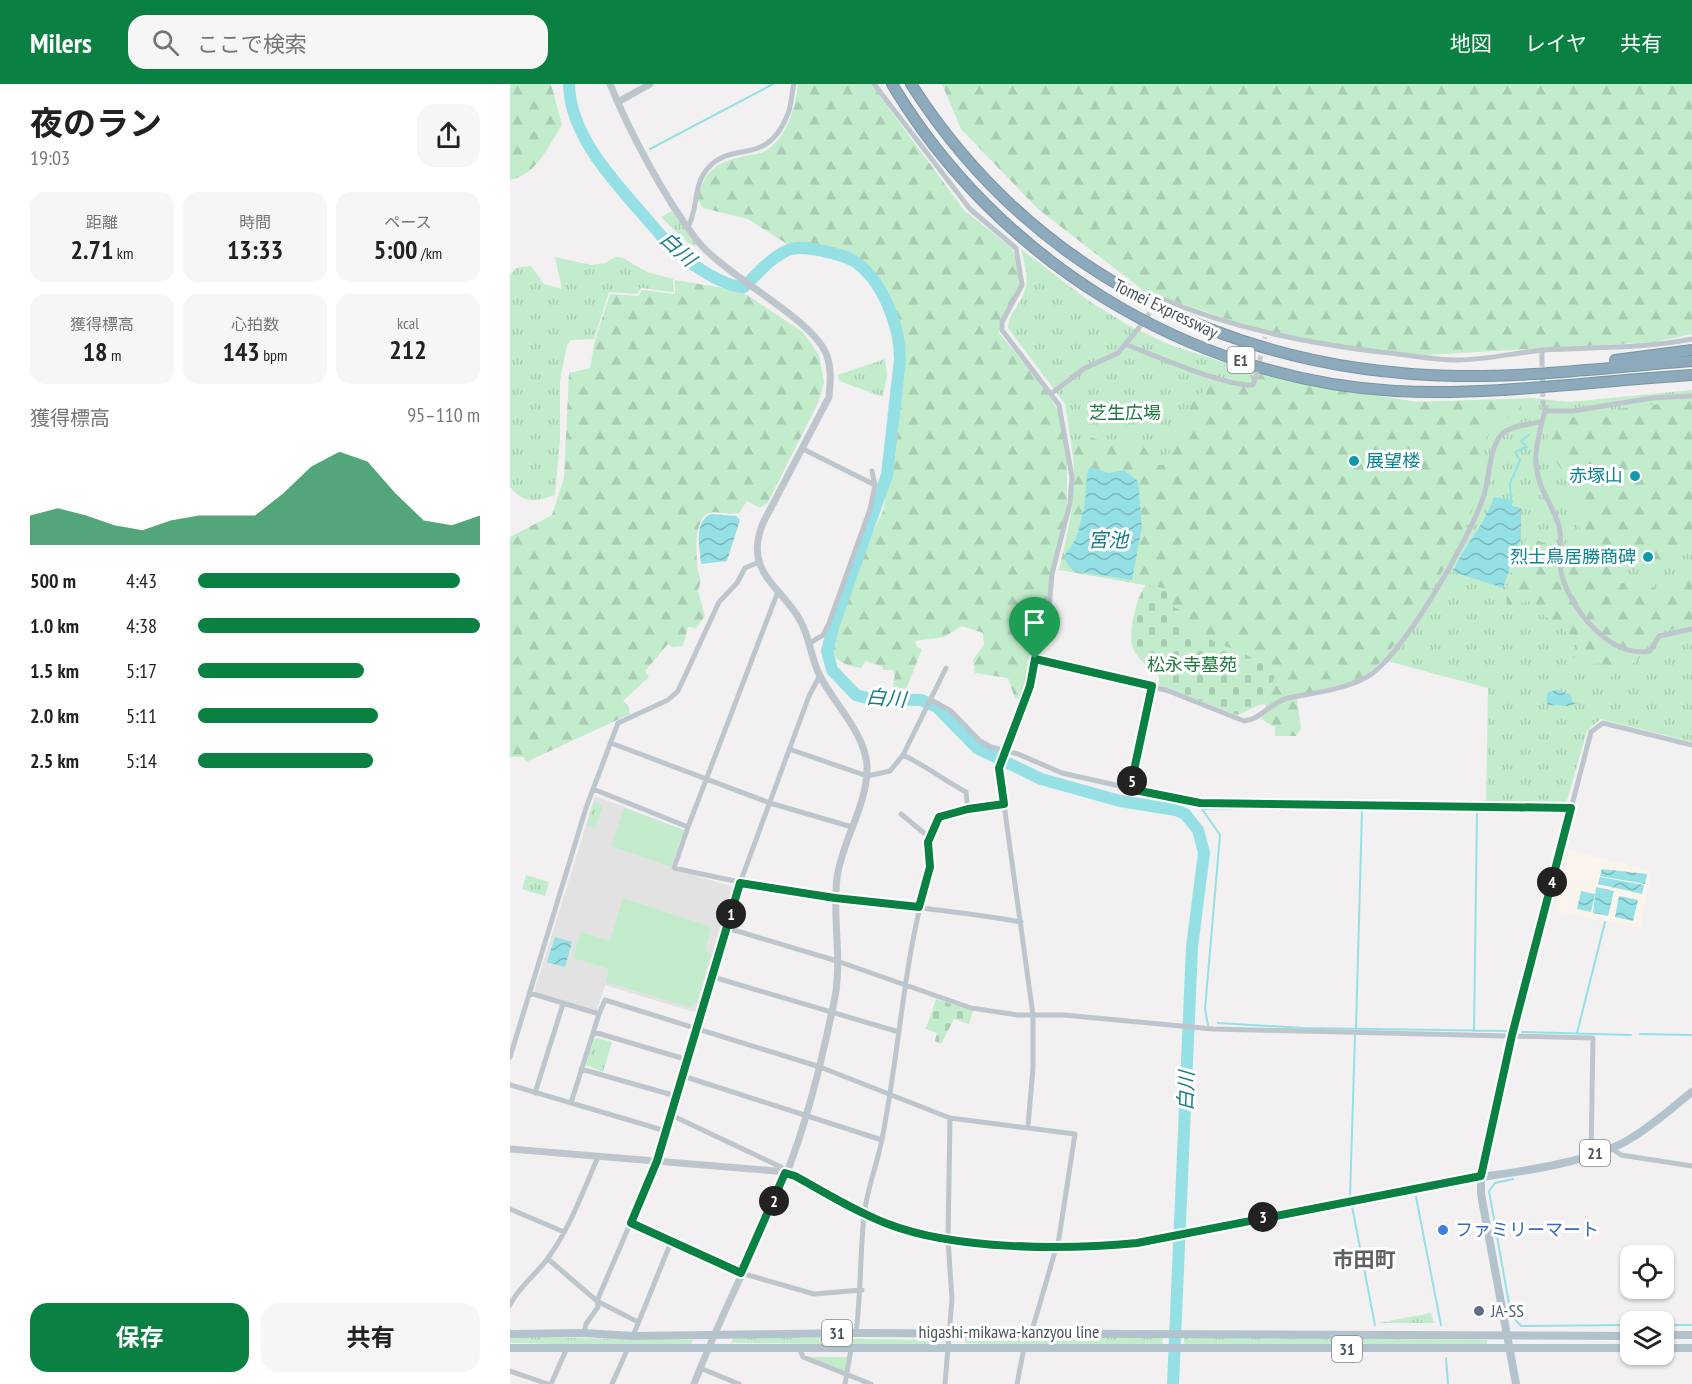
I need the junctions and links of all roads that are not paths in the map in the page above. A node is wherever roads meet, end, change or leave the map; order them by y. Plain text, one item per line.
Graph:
1 (610, 84) edge
2 (650, 84) edge
3 (794, 84) edge
4 (874, 84) edge
5 (892, 84) edge
6 (910, 84) edge
7 (618, 102) junction
8 (688, 227) junction
9 (1160, 298) dead end
10 (1138, 329) tunnel mouth
11 (1692, 339) edge
12 (1127, 345) junction
13 (1692, 350) edge
14 (1542, 351) junction
15 (1692, 361) edge
16 (1542, 362) tunnel mouth
17 (1257, 373) dead end
18 (1551, 374) junction
19 (1692, 375) edge
20 (1052, 393) junction
21 (1692, 396) edge
22 (1543, 403) tunnel mouth
23 (1545, 411) junction
24 (1542, 421) junction
25 (803, 449) junction
26 (872, 471) dead end
27 (875, 485) junction
28 (759, 562) junction
29 (777, 594) junction
30 (1692, 629) edge
31 (810, 643) junction
32 (1035, 659) junction
33 (946, 668) dead end
34 (820, 675) junction
35 (1152, 686) junction
36 (931, 700) junction
37 (611, 744) junction
38 (1692, 745) edge
39 (789, 749) junction
40 (1005, 752) junction
41 (903, 754) junction
42 (867, 776) junction
43 (706, 780) junction
44 (592, 789) junction
45 (1130, 789) junction
46 (770, 803) junction
47 (1004, 804) junction
48 (1571, 808) junction
49 (968, 809) junction
50 (902, 814) dead end
51 (688, 827) junction
52 (852, 827) junction
53 (930, 838) junction
54 (740, 883) junction
55 (835, 898) junction
56 (919, 907) junction
57 (1021, 922) junction
58 (727, 928) junction
59 (837, 961) junction
60 (713, 977) junction
61 (906, 986) junction
62 (530, 993) junction
63 (563, 1004) junction
64 (832, 1012) junction
65 (599, 1014) junction
66 (1034, 1015) junction
67 (698, 1029) junction
68 (594, 1032) junction
69 (899, 1032) junction
70 (1512, 1035) junction
71 (510, 1057) edge
72 (688, 1060) junction
73 (820, 1067) junction
74 (581, 1069) junction
75 (683, 1076) junction
76 (510, 1086) edge
77 (1692, 1092) edge
78 (535, 1093) junction
79 (889, 1093) junction
80 (676, 1096) junction
81 (571, 1103) junction
82 (670, 1115) junction
83 (806, 1116) junction
84 (950, 1118) junction
85 (1028, 1126) junction
86 (666, 1131) junction
87 (882, 1140) junction
88 (1611, 1148) junction
89 (510, 1149) edge
90 (1591, 1154) junction
91 (597, 1157) junction
92 (657, 1161) junction
93 (1692, 1166) edge
94 (785, 1173) junction
95 (1481, 1176) junction
96 (510, 1209) edge
97 (864, 1214) junction
98 (631, 1223) junction
99 (564, 1233) junction
100 (948, 1240) junction
101 (671, 1242) junction
102 (1055, 1247) junction
103 (548, 1259) junction
104 (741, 1273) junction
105 (862, 1290) junction
106 (512, 1293) edge
107 (597, 1301) junction
108 (510, 1305) edge
109 (638, 1322) junction
110 (584, 1333) junction
111 (856, 1333) junction
112 (510, 1334) edge
113 (715, 1334) junction
114 (1031, 1334) junction
115 (1506, 1334) junction
116 (949, 1335) junction
117 (1674, 1335) edge
118 (1692, 1335) edge
119 (633, 1336) junction
120 (1620, 1336) edge
121 (510, 1348) edge
122 (567, 1348) junction
123 (628, 1348) junction
124 (709, 1348) junction
125 (948, 1348) junction
126 (1024, 1348) junction
127 (1508, 1348) junction
128 (1620, 1348) edge
129 (1674, 1348) edge
130 (1692, 1348) edge
131 (851, 1349) junction
132 (800, 1350) junction
133 (700, 1368) junction
134 (510, 1371) edge
135 (847, 1374) junction
136 (550, 1384) edge
137 (612, 1384) edge
138 (694, 1384) edge
139 (739, 1384) edge
140 (845, 1384) edge
141 (871, 1384) edge
142 (945, 1384) edge
143 (1017, 1384) edge
144 (1516, 1384) edge

1 - 7 street
2 - 7 street
3 - 8 street
4 - 20 street
5 - 19 highway, Tomei Expressway / E1
6 - 18 highway, Tomei Expressway / E1
7 - 8 street
8 - 25 street
9 - 14 street
10 - 12 street
11 - 14 street
12 - 17 street
12 - 20 street
13 - 18 highway
14 - 16 street
15 - 18 highway, Tomei Expressway / E1
20 - 32 street
21 - 23 street
22 - 23 street
23 - 24 street
24 - 30 street
24 - 35 street
25 - 27 street
25 - 28 street
26 - 27 street
27 - 31 street
28 - 29 street
28 - 37 street
29 - 31 street
29 - 43 street
31 - 34 street
32 - 35 street
32 - 40 street
33 - 36 street
34 - 39 street
34 - 42 street
35 - 45 street
36 - 40 street
36 - 41 street
37 - 43 street
37 - 44 street
38 - 48 street
39 - 42 street
39 - 46 street
40 - 45 street
40 - 47 street
41 - 42 street
41 - 49 street
42 - 52 street
43 - 46 street
43 - 51 street
44 - 51 street
44 - 62 street
45 - 48 street
46 - 52 street
46 - 54 street
47 - 49 street
47 - 57 street
48 - 70 street
49 - 53 street
50 - 53 street
51 - 54 street
52 - 55 street
53 - 56 street
54 - 55 street
54 - 58 street
55 - 56 street
55 - 59 street
56 - 57 street
56 - 61 street
57 - 66 street
58 - 59 street
58 - 60 street
59 - 61 street
59 - 64 street
60 - 64 street
60 - 67 street
61 - 66 street
61 - 69 street
62 - 63 street
62 - 71 street
63 - 65 street
63 - 78 street
64 - 69 street
64 - 73 street
65 - 67 street
65 - 68 street
66 - 70 street
66 - 85 street
67 - 72 street
67 - 73 street
68 - 72 street
68 - 74 street
69 - 79 street
70 - 90 street
70 - 95 street
72 - 75 street
73 - 79 street
73 - 83 street
74 - 80 street
74 - 81 street
75 - 80 street
75 - 83 street
76 - 78 street
77 - 88 main road, 21
78 - 81 street
79 - 84 street
79 - 87 street
80 - 82 street
81 - 86 street
82 - 86 street
82 - 94 street
83 - 87 street
83 - 94 street
84 - 85 street
84 - 100 street
85 - 102 street
86 - 92 street
87 - 97 street
88 - 90 main road, 21
88 - 93 street
89 - 91 street
90 - 95 main road, 21
91 - 92 street
91 - 99 street
92 - 94 street
92 - 98 street
94 - 97 street
94 - 104 street
95 - 102 street
95 - 115 main road
96 - 99 street
97 - 100 street
97 - 105 street
98 - 101 street
98 - 107 street
99 - 103 street
100 - 102 street
100 - 116 street
101 - 104 street
101 - 109 street
102 - 114 street
103 - 106 street
103 - 107 street
104 - 105 street
104 - 113 street
105 - 111 street
106 - 108 street
107 - 109 street
107 - 110 street
109 - 119 street
110 - 112 main road, higashi-mikawa-kanzyou line / 31
110 - 119 main road, higashi-mikawa-kanzyou line / 31
111 - 113 main road, higashi-mikawa-kanzyou line / 31
111 - 116 main road, higashi-mikawa-kanzyou line / 31
113 - 119 main road, higashi-mikawa-kanzyou line / 31
113 - 124 street
114 - 115 main road, higashi-mikawa-kanzyou line / 31
114 - 116 main road, higashi-mikawa-kanzyou line / 31
115 - 120 main road, 31
115 - 127 main road
116 - 125 street
117 - 118 main road
121 - 122 main road, higashi-mikawa-kanzyou line / 31
122 - 123 main road, higashi-mikawa-kanzyou line / 31
122 - 136 street
123 - 124 main road, higashi-mikawa-kanzyou line / 31
123 - 137 street
124 - 132 main road, higashi-mikawa-kanzyou line / 31
124 - 133 street
125 - 126 main road, higashi-mikawa-kanzyou line / 31
125 - 131 main road, higashi-mikawa-kanzyou line / 31
125 - 142 street
126 - 127 main road, higashi-mikawa-kanzyou line / 31
126 - 143 street
127 - 128 main road, 31
127 - 144 main road
129 - 130 main road
131 - 132 main road, higashi-mikawa-kanzyou line / 31
131 - 135 street
132 - 135 street
133 - 138 street
133 - 139 street
134 - 136 street
135 - 140 street
135 - 141 street

